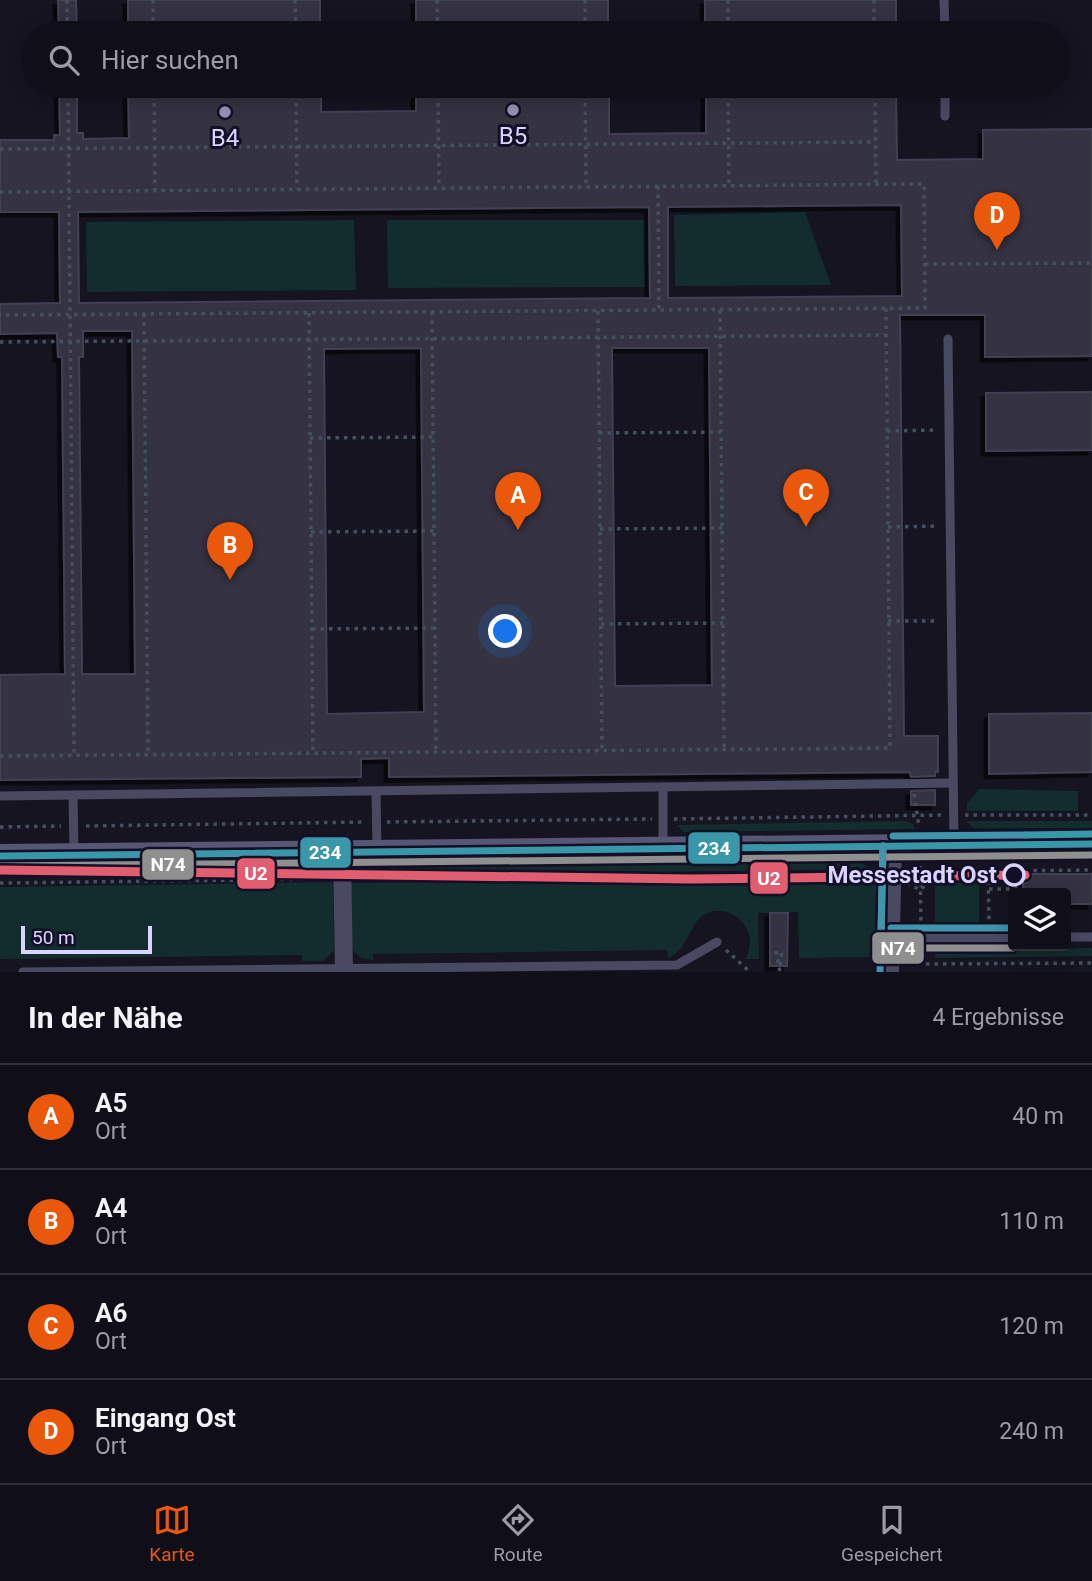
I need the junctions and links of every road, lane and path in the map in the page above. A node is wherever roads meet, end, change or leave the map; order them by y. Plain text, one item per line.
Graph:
1 (67, 0) edge
2 (153, 0) edge
3 (295, 0) edge
4 (438, 0) edge
5 (584, 0) edge
6 (727, 0) edge
7 (874, 0) edge
8 (944, 0) edge
9 (68, 21) edge
10 (153, 21) edge
11 (296, 21) edge
12 (438, 21) edge
13 (585, 21) edge
14 (728, 21) edge
15 (874, 21) edge
16 (945, 21) edge
17 (68, 98) edge
18 (154, 98) edge
19 (296, 98) edge
20 (438, 98) edge
21 (585, 98) edge
22 (728, 98) edge
23 (875, 98) edge
24 (945, 98) edge
25 (945, 116) dead end
26 (875, 142) junction
27 (729, 143) junction
28 (586, 144) junction
29 (439, 146) junction
30 (297, 147) junction
31 (155, 148) junction
32 (0, 149) edge
33 (68, 149) junction
34 (876, 184) junction
35 (658, 186) junction
36 (729, 186) junction
37 (586, 187) junction
38 (439, 188) junction
39 (297, 189) junction
40 (155, 190) junction
41 (0, 191) edge
42 (69, 191) junction
43 (1092, 263) edge
44 (925, 264) junction
45 (886, 308) junction
46 (659, 310) junction
47 (720, 310) junction
48 (598, 311) junction
49 (432, 312) junction
50 (309, 313) junction
51 (144, 314) junction
52 (0, 315) edge
53 (70, 315) junction
54 (886, 335) junction
55 (598, 337) junction
56 (720, 337) junction
57 (432, 339) junction
58 (948, 339) dead end
59 (309, 340) junction
60 (144, 341) junction
61 (0, 342) edge
62 (70, 342) junction
63 (887, 430) junction
64 (949, 430) junction
65 (721, 432) junction
66 (599, 433) junction
67 (433, 437) junction
68 (310, 438) junction
69 (950, 526) junction
70 (887, 527) junction
71 (722, 528) junction
72 (600, 529) junction
73 (434, 531) junction
74 (311, 532) junction
75 (888, 621) junction
76 (950, 621) junction
77 (723, 623) junction
78 (601, 624) junction
79 (434, 628) junction
80 (312, 629) junction
81 (724, 750) junction
82 (602, 751) junction
83 (436, 752) junction
84 (313, 753) junction
85 (74, 755) junction
86 (148, 755) junction
87 (0, 756) edge
88 (952, 783) junction
89 (663, 787) junction
90 (376, 791) junction
91 (73, 795) junction
92 (0, 796) edge
93 (914, 798) dead end
94 (919, 815) junction
95 (953, 815) junction
96 (1092, 815) edge
97 (664, 819) junction
98 (377, 822) junction
99 (74, 826) junction
100 (0, 827) edge
101 (1092, 844) edge
102 (954, 845) junction
103 (893, 846) junction
104 (663, 849) junction
105 (342, 852) junction
106 (377, 852) junction
107 (74, 855) junction
108 (0, 856) edge
109 (1092, 870) edge
110 (988, 878) junction
111 (342, 879) junction
112 (893, 879) junction
113 (0, 883) edge
114 (989, 889) junction
115 (1008, 889) edge
116 (921, 923) dead end
117 (929, 925) dead end
118 (986, 926) dead end
119 (1071, 937) edge
120 (1092, 937) edge
121 (891, 938) junction
122 (1008, 938) edge
123 (717, 942) joint
124 (776, 951) dead end
125 (782, 951) dead end
126 (344, 970) edge
127 (780, 970) edge
128 (23, 972) edge
129 (750, 972) edge
130 (890, 972) edge

1 - 9 path
2 - 10 path
3 - 11 path
4 - 12 path
5 - 13 path
6 - 14 path
7 - 15 path
8 - 16 lane
17 - 33 path
18 - 31 path
19 - 30 path
20 - 29 path
21 - 28 path
22 - 27 path
23 - 26 path
24 - 25 lane
26 - 27 path
26 - 34 path
27 - 28 path
27 - 36 path
28 - 29 path
28 - 37 path
29 - 30 path
29 - 38 path
30 - 31 path
30 - 39 path
31 - 33 path
31 - 40 path
32 - 33 path
33 - 42 path
34 - 36 path
34 - 44 path
35 - 36 path
35 - 37 path
35 - 46 path
37 - 38 path
38 - 39 path
39 - 40 path
40 - 42 path
41 - 42 path
42 - 53 path
43 - 44 path
44 - 45 path
45 - 47 path
45 - 54 path
46 - 47 path
46 - 48 path
47 - 56 path
48 - 49 path
48 - 55 path
49 - 50 path
49 - 57 path
50 - 51 path
50 - 59 path
51 - 53 path
51 - 60 path
52 - 53 path
53 - 62 path
54 - 56 path
54 - 63 path
55 - 56 path
55 - 57 path
55 - 66 path
56 - 65 path
57 - 59 path
57 - 67 path
58 - 64 lane
59 - 60 path
59 - 68 path
60 - 62 path
60 - 86 path
61 - 62 path
62 - 85 path
63 - 64 path
63 - 70 path
64 - 69 lane
65 - 66 path
65 - 71 path
66 - 72 path
67 - 68 path
67 - 73 path
68 - 74 path
69 - 70 path
69 - 76 lane
70 - 75 path
71 - 72 path
71 - 77 path
72 - 78 path
73 - 74 path
73 - 79 path
74 - 80 path
75 - 76 path
75 - 81 path
76 - 88 lane
77 - 78 path
77 - 81 path
78 - 82 path
79 - 80 path
79 - 83 path
80 - 84 path
81 - 82 path
82 - 83 path
83 - 84 path
84 - 86 path
85 - 86 path
85 - 87 path
88 - 89 lane
88 - 95 lane
89 - 90 lane
89 - 97 lane
90 - 91 lane
90 - 98 lane
91 - 92 lane
91 - 99 lane
93 - 94 path
94 - 95 path
94 - 97 path
95 - 96 path
95 - 102 lane
97 - 98 path
97 - 104 lane
98 - 99 path
98 - 106 lane
99 - 100 path
99 - 107 lane
101 - 102 main road
102 - 103 main road
103 - 104 main road
103 - 112 street
104 - 106 main road
105 - 106 main road
105 - 107 main road
105 - 111 street
107 - 108 main road
109 - 110 path
110 - 112 path
110 - 114 path
111 - 112 path
111 - 113 path
111 - 126 street
112 - 121 street
114 - 115 path
114 - 118 path
116 - 117 path
119 - 120 lane
121 - 122 lane
121 - 130 street
123 - 126 lane
123 - 129 path
124 - 127 path
125 - 127 path
126 - 128 lane

